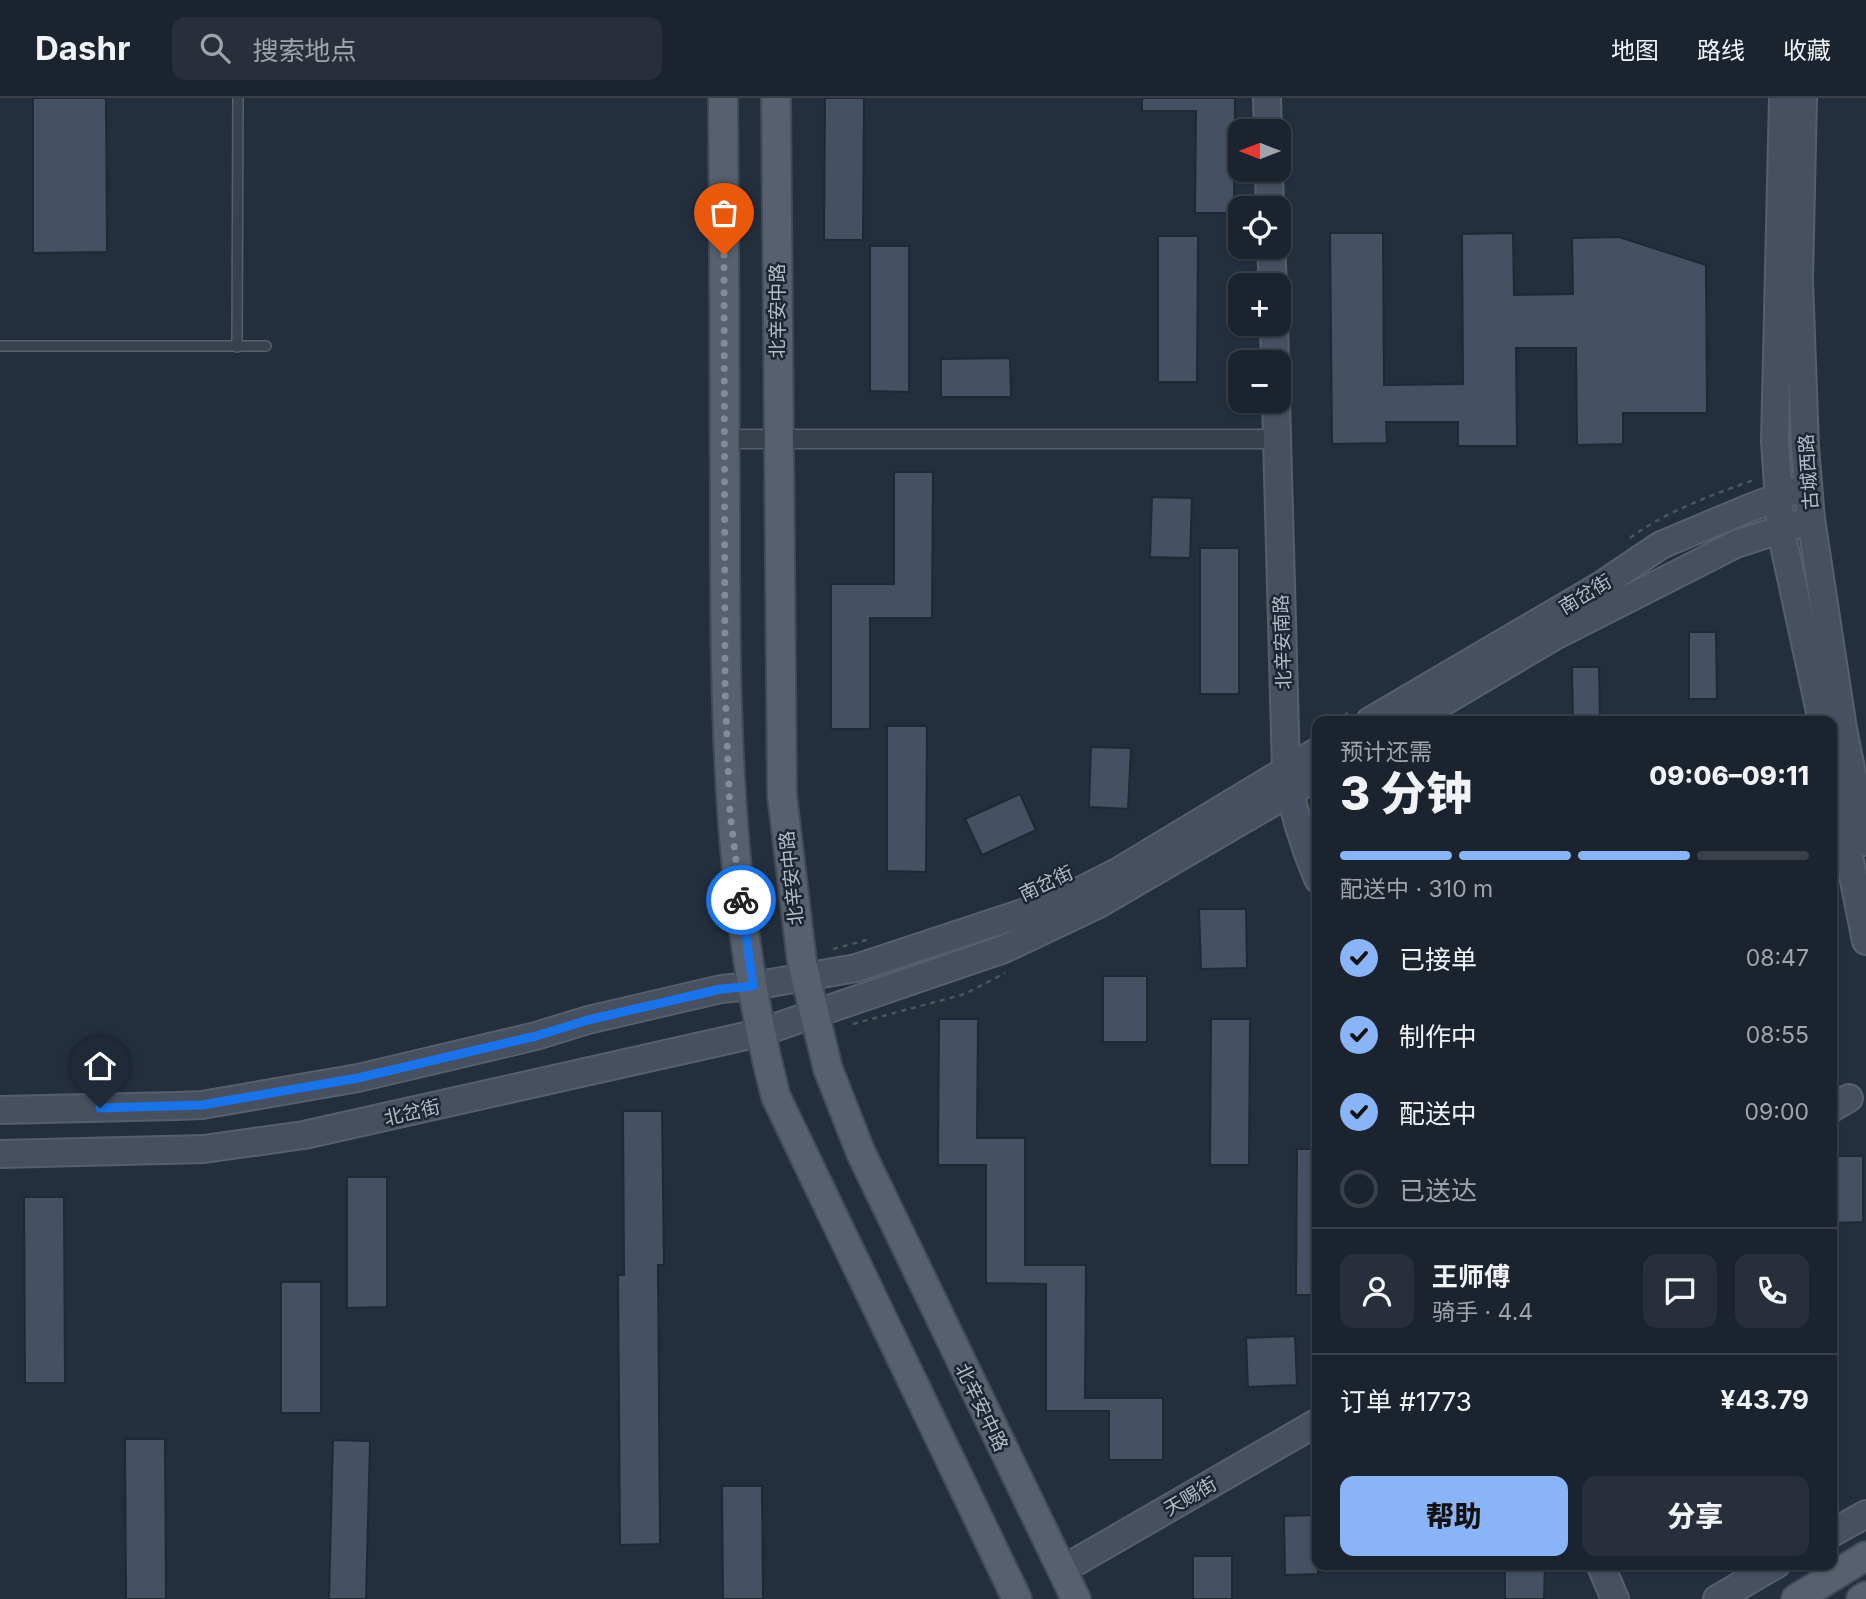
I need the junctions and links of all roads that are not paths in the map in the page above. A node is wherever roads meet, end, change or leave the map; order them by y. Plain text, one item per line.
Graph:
1 (238, 98) edge
2 (723, 98) edge
3 (776, 98) edge
4 (1267, 98) edge
5 (1783, 98) edge
6 (1803, 98) edge
7 (1268, 119) edge
8 (0, 346) edge
9 (266, 346) dead end
10 (237, 347) junction
11 (1276, 413) edge
12 (725, 439) junction
13 (777, 439) junction
14 (1277, 439) junction
15 (1809, 486) junction
16 (1780, 497) junction
17 (1811, 519) junction
18 (1782, 531) junction
19 (1379, 716) edge
20 (1419, 716) edge
21 (1821, 716) edge
22 (1312, 757) edge
23 (1312, 777) edge
24 (1287, 781) junction
25 (1837, 795) edge
26 (1866, 842) edge
27 (1312, 864) edge
28 (1866, 941) edge
29 (804, 968) junction
30 (753, 986) junction
31 (815, 1013) junction
32 (759, 1033) junction
33 (0, 1110) edge
34 (0, 1154) edge
35 (1312, 1425) edge
36 (1866, 1514) edge
37 (1837, 1530) edge
38 (1866, 1556) edge
39 (1062, 1570) junction
40 (1603, 1570) edge
41 (1767, 1570) edge
42 (1866, 1596) edge
43 (1015, 1598) edge
44 (1076, 1599) edge
45 (1615, 1599) edge
46 (1717, 1599) edge
47 (1796, 1599) edge
48 (1861, 1599) edge

1 - 10 lane
2 - 12 main road
3 - 13 main road, 北辛安中路
4 - 7 main road
5 - 16 main road, 古城西路
6 - 15 main road, 古城西路
8 - 10 lane
9 - 10 lane
11 - 14 main road, 北辛安南路
12 - 13 street
12 - 30 main road
13 - 14 street
13 - 29 main road, 北辛安中路
14 - 24 main road, 北辛安南路
15 - 16 main road, 南岔街
15 - 17 main road, 古城西路
16 - 18 main road, 古城西路
16 - 19 main road, 南岔街
17 - 18 main road, 南岔街
17 - 26 main road, 古城西路
18 - 20 main road, 南岔街
18 - 21 main road, 古城西路
22 - 24 main road, 南岔街
23 - 24 main road, 南岔街
24 - 27 main road, 北辛安南路
24 - 29 main road, 南岔街
24 - 31 main road, 南岔街
25 - 28 main road
29 - 30 main road
29 - 31 main road, 北辛安中路
30 - 32 main road
30 - 33 main road
31 - 32 main road, 北岔街
31 - 39 main road, 北辛安中路
32 - 34 main road, 北岔街
32 - 43 main road
35 - 39 main road, 天赐街
36 - 37 main road
38 - 47 main road
39 - 44 main road, 北辛安中路
40 - 45 main road
41 - 46 main road
42 - 48 main road

